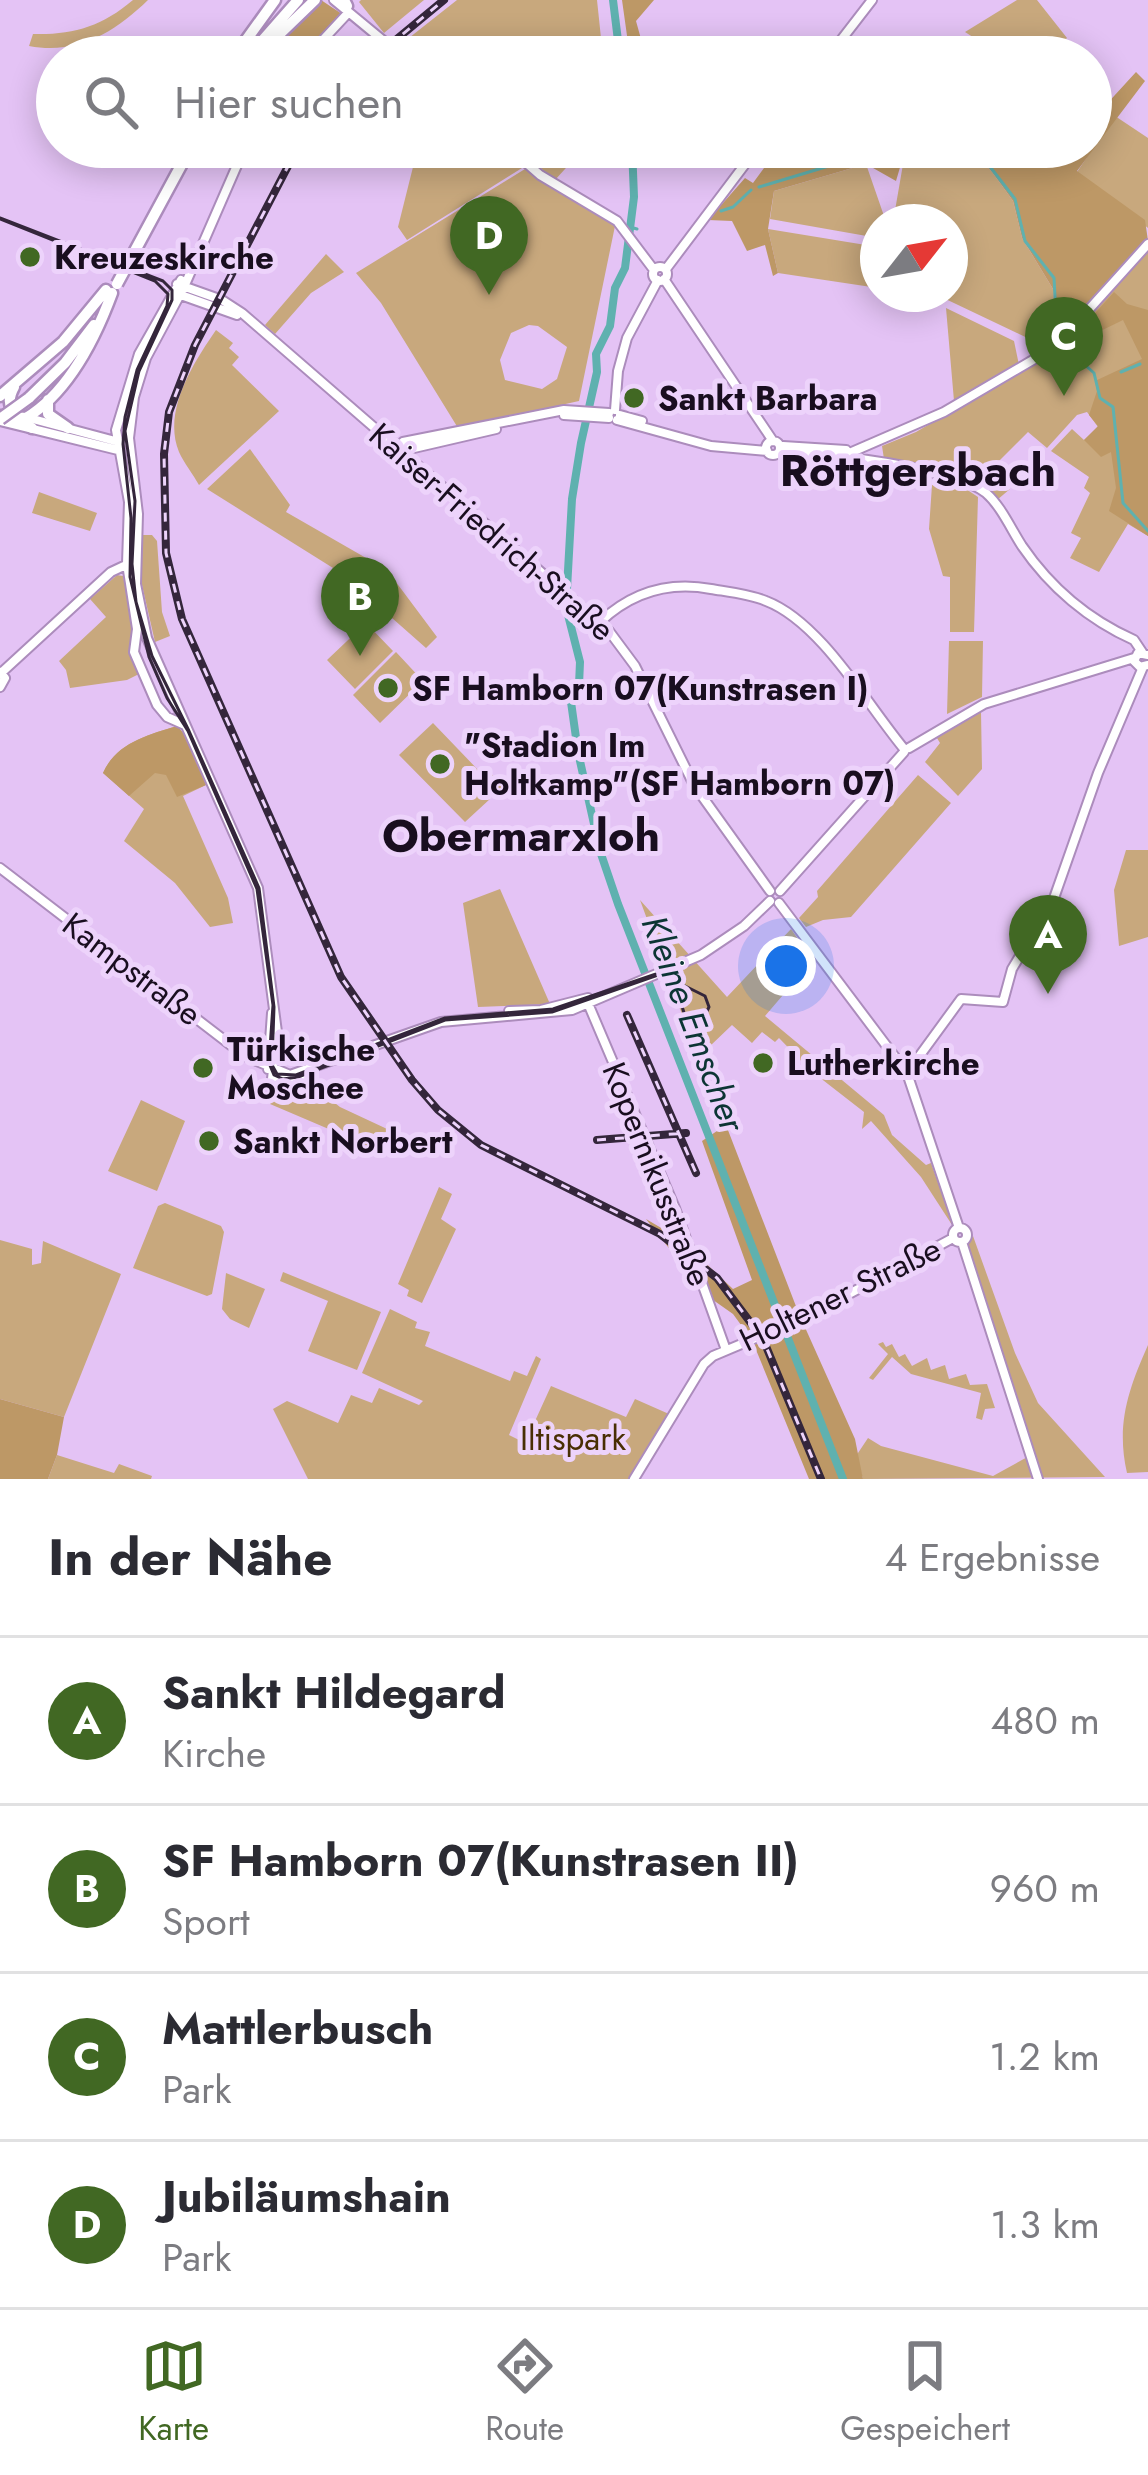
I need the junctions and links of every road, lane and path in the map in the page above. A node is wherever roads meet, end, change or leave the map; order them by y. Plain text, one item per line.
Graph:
1 (275, 0) edge
2 (289, 0) edge
3 (872, 0) edge
4 (308, 2) edge
5 (343, 4) edge
6 (255, 36) edge
7 (261, 36) edge
8 (268, 36) edge
9 (321, 36) edge
10 (376, 36) edge
11 (844, 36) edge
12 (176, 168) edge
13 (235, 168) edge
14 (531, 168) edge
15 (742, 168) edge
16 (1148, 244) edge
17 (660, 273) junction
18 (111, 287) junction
19 (178, 289) junction
20 (20, 380) junction
21 (0, 396) edge
22 (48, 400) junction
23 (581, 412) junction
24 (614, 415) junction
25 (10, 417) edge
26 (68, 428) junction
27 (122, 443) junction
28 (415, 447) junction
29 (772, 447) junction
30 (859, 448) junction
31 (399, 449) junction
32 (837, 459) junction
33 (413, 461) junction
34 (131, 564) junction
35 (600, 622) junction
36 (1141, 660) edge
37 (1, 677) edge
38 (189, 731) junction
39 (904, 755) junction
40 (0, 868) edge
41 (775, 896) junction
42 (587, 1001) junction
43 (271, 1071) junction
44 (907, 1073) junction
45 (958, 1240) junction
46 (726, 1350) junction
47 (634, 1479) edge
48 (1038, 1479) edge

1 - 6 highway
2 - 7 highway
3 - 11 street
4 - 8 highway
5 - 9 street
5 - 10 street
12 - 18 highway, bridge
13 - 19 street
14 - 17 street
15 - 17 street
16 - 30 street
17 - 24 street
17 - 29 street
18 - 20 highway
18 - 22 highway
18 - 25 highway, bridge
19 - 27 street
19 - 31 street, Kaiser-Friedrich-Straße
20 - 21 highway
20 - 25 highway
22 - 25 highway
22 - 26 highway
23 - 24 street
23 - 28 street
23 - 31 street
24 - 29 street
25 - 26 street
25 - 27 street
26 - 27 street
27 - 34 street
27 - 34 street
28 - 31 street
28 - 33 street
29 - 30 street
29 - 32 street
30 - 32 street
31 - 33 street, Kaiser-Friedrich-Straße
32 - 36 street
33 - 35 street, Kaiser-Friedrich-Straße
34 - 37 street
34 - 38 street
34 - 38 street
35 - 39 street
35 - 41 street, Kaiser-Friedrich-Straße
36 - 39 street
36 - 44 street
38 - 43 street
39 - 41 street
40 - 43 street, Kampstraße
41 - 42 street
41 - 44 street, Kaiser-Friedrich-Straße
42 - 43 street
42 - 46 street, Kopernikusstraße
44 - 45 street, Kaiser-Friedrich-Straße
45 - 46 street, Holtener Straße
45 - 48 street
46 - 47 street

